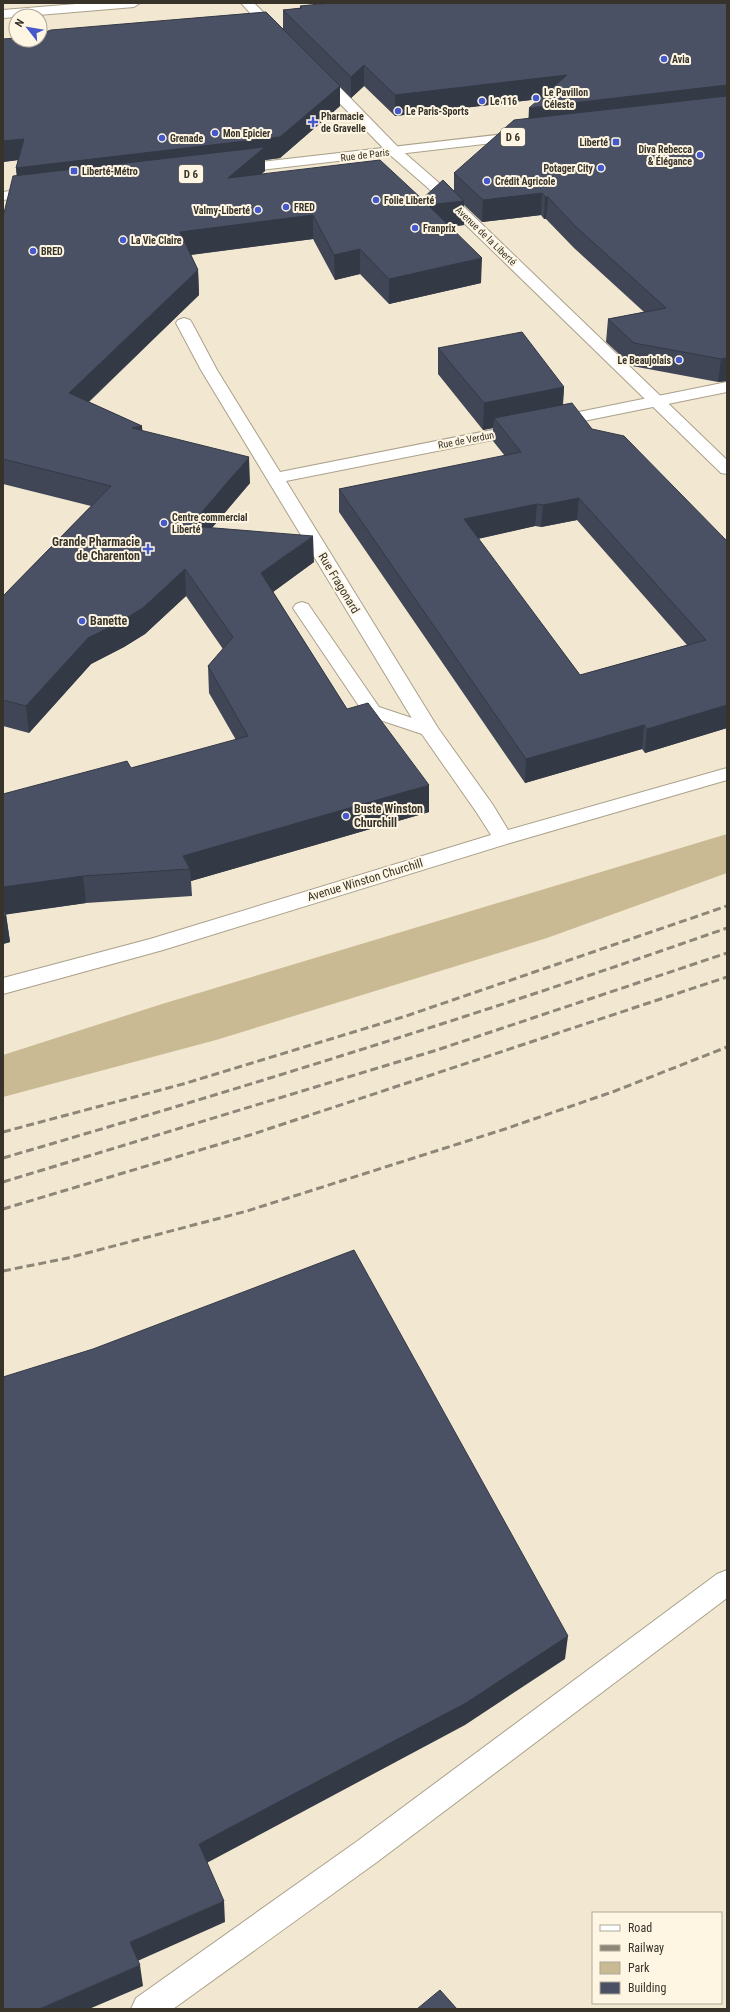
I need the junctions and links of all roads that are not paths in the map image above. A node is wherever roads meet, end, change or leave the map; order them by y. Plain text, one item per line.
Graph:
1 (134, 3) edge
2 (247, 3) edge
3 (3, 14) edge
4 (286, 42) edge
5 (308, 64) edge
6 (535, 134) edge
7 (394, 151) junction
8 (220, 171) edge
9 (49, 190) edge
10 (3, 196) edge
11 (184, 323) dead end
12 (727, 387) edge
13 (658, 401) junction
14 (727, 469) edge
15 (276, 478) junction
16 (302, 608) dead end
17 (429, 730) junction
18 (727, 774) edge
19 (503, 838) junction
20 (3, 986) edge
21 (727, 1582) edge
22 (147, 2009) edge

1 - 3 street
2 - 4 street
5 - 7 street, Avenue de la Liberté
6 - 7 street, Rue de Paris / D 6
7 - 8 street, Rue de Paris / D 6
7 - 13 street, Avenue de la Liberté
9 - 10 street
11 - 15 street, Rue Fragonard
12 - 13 street, Rue de Verdun
13 - 14 street, Avenue de la Liberté
13 - 15 street, Rue de Verdun
15 - 17 street, Rue Fragonard
16 - 17 street
17 - 19 street, Rue Fragonard
18 - 19 street, Avenue Winston Churchill
19 - 20 street, Avenue Winston Churchill
21 - 22 street

